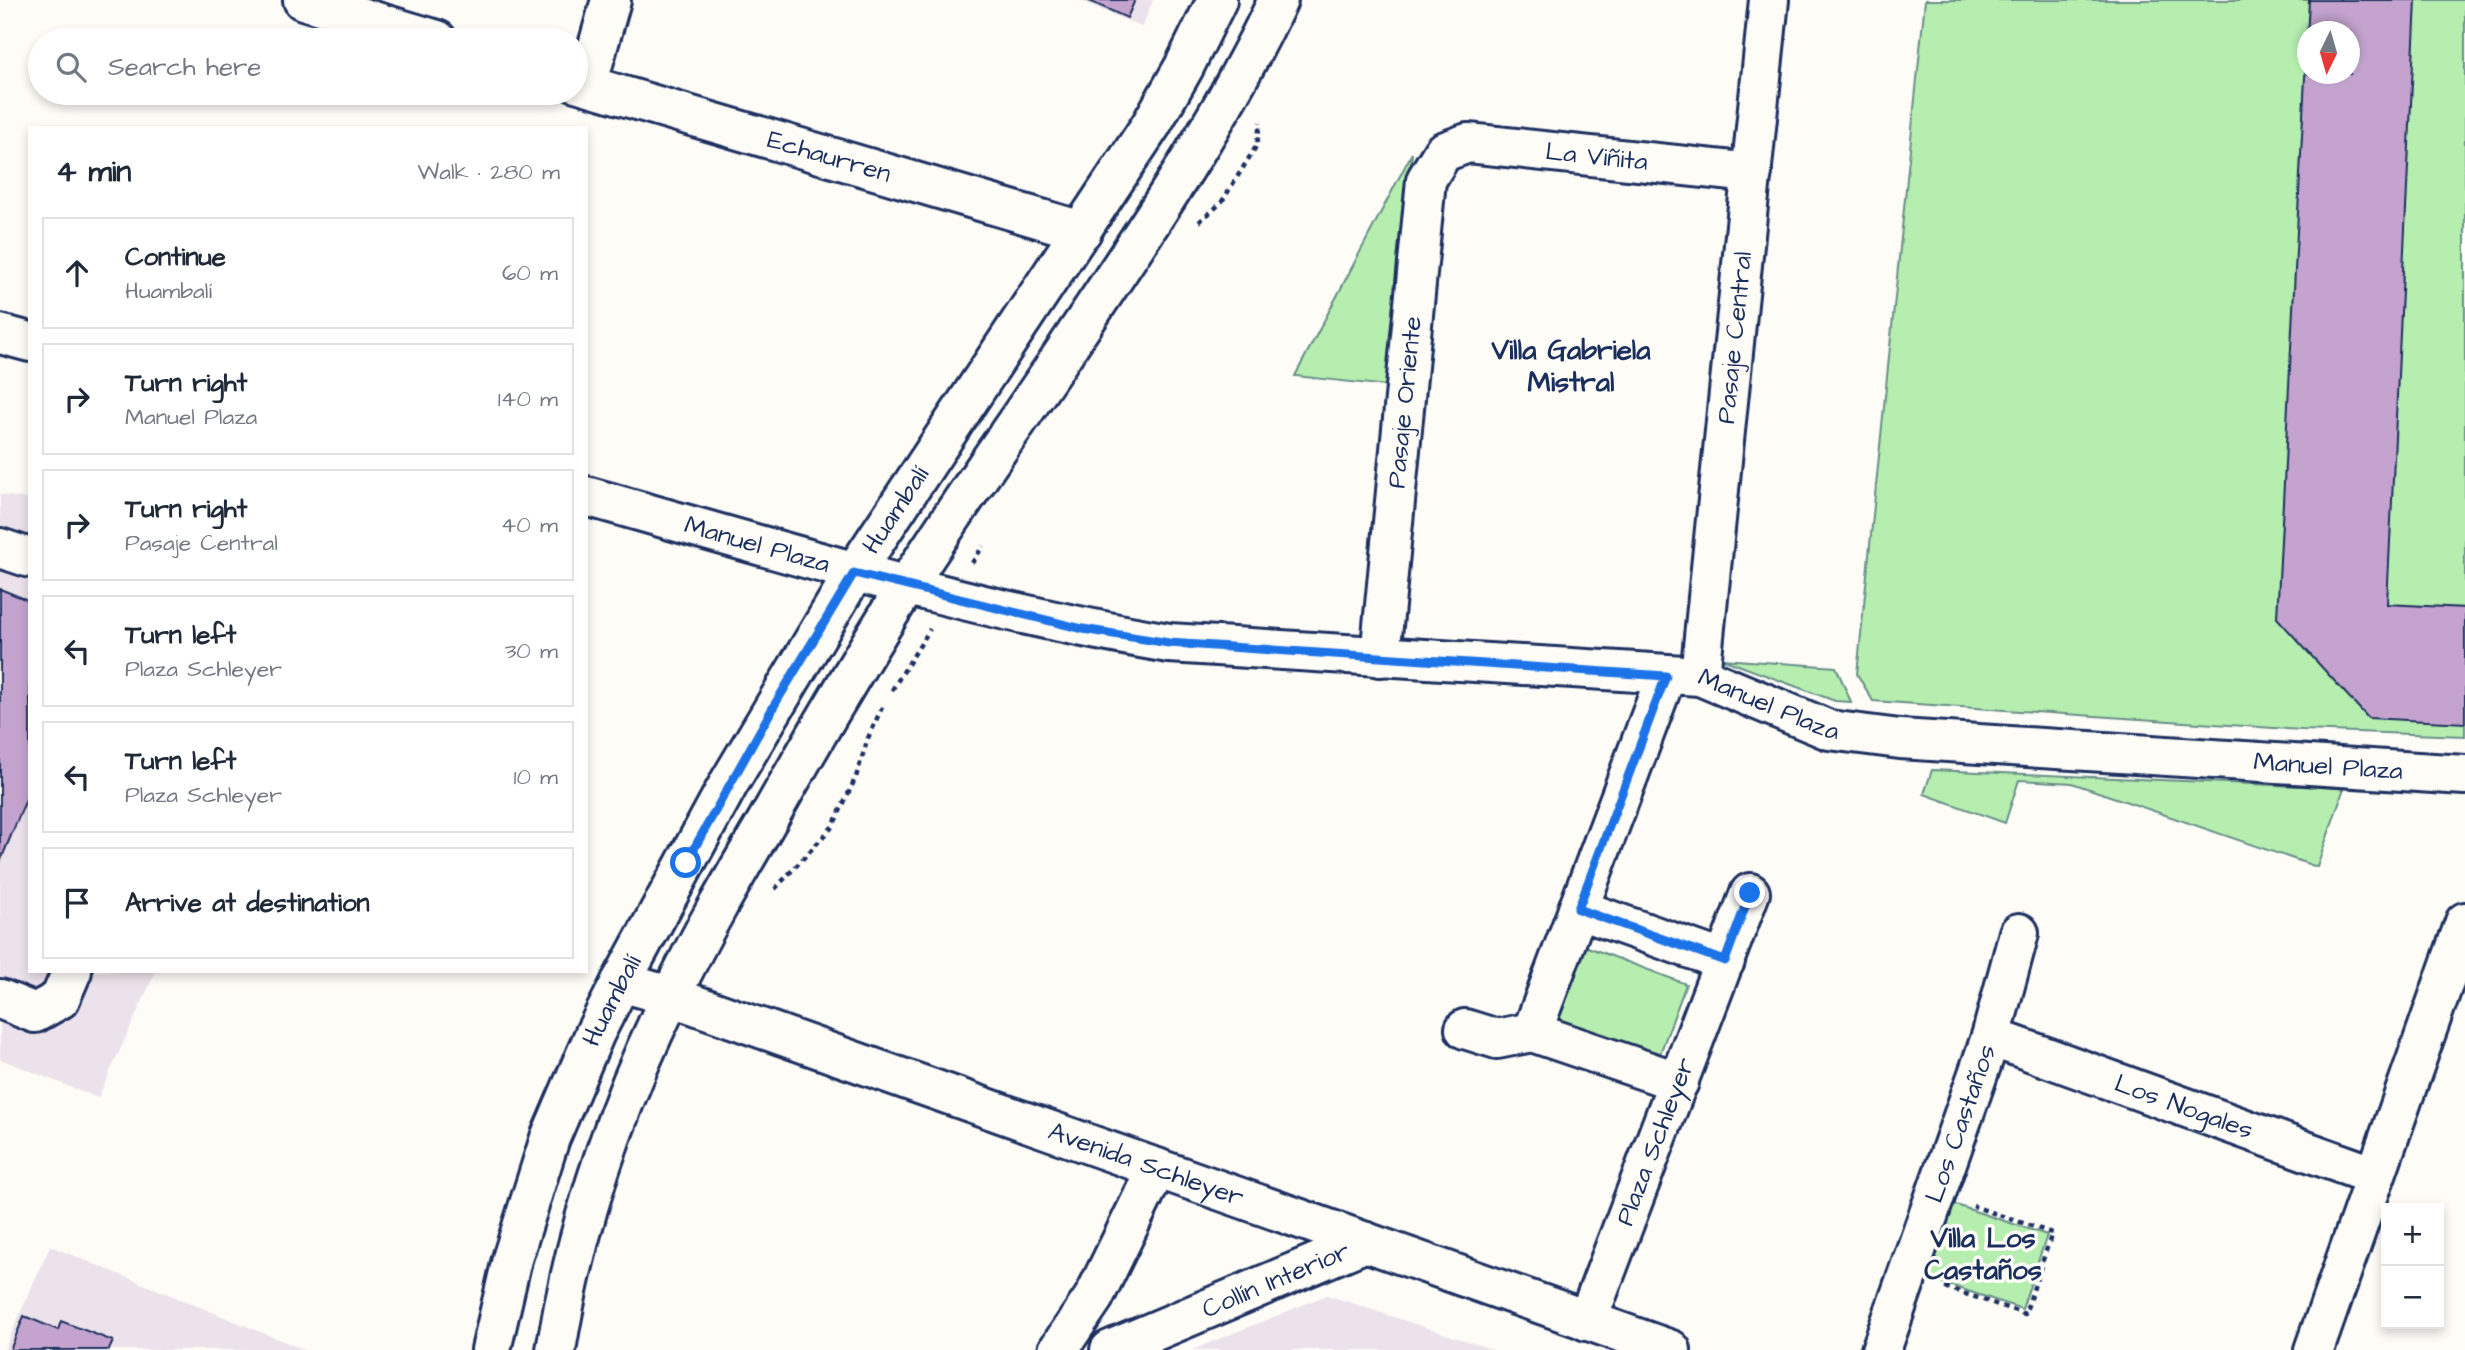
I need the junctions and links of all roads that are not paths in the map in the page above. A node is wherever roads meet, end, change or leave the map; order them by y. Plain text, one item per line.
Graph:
1 (303, 0) edge
2 (611, 0) edge
3 (1217, 0) edge
4 (1278, 0) edge
5 (1769, 0) edge
6 (397, 28) edge
7 (588, 64) edge
8 (588, 86) edge
9 (1443, 152) joint
10 (1752, 173) junction
11 (1082, 231) junction
12 (0, 334) edge
13 (28, 341) edge
14 (588, 497) edge
15 (0, 548) edge
16 (28, 557) edge
17 (854, 573) junction
18 (907, 586) junction
19 (1380, 657) junction
20 (1683, 676) junction
21 (2465, 775) edge
22 (1750, 893) dead end
23 (1578, 909) junction
24 (2465, 922) edge
25 (2019, 933) dead end
26 (1725, 961) junction
27 (71, 973) edge
28 (621, 982) junction
29 (670, 996) junction
30 (0, 999) edge
31 (1465, 1028) dead end
32 (1532, 1032) junction
33 (1991, 1037) junction
34 (1679, 1082) junction
35 (1157, 1168) junction
36 (2375, 1176) junction
37 (1366, 1242) junction
38 (1587, 1321) junction
39 (491, 1350) edge
40 (556, 1350) edge
41 (1058, 1350) edge
42 (1110, 1350) edge
43 (1671, 1350) edge
44 (1881, 1350) edge
45 (2314, 1350) edge

1 - 6 street
2 - 7 street
3 - 11 street, Huambalí
4 - 18 street, Huambalí
5 - 10 street, Pasaje Central
8 - 11 street, Echaurren
9 - 10 street, La Viñita
9 - 19 street, Pasaje Oriente
10 - 20 street, Pasaje Central
11 - 17 street, Huambalí
12 - 13 street
14 - 17 street, Manuel Plaza
15 - 16 street
17 - 18 street, Manuel Plaza
17 - 28 street, Huambalí
18 - 19 street, Manuel Plaza
18 - 29 street, Huambalí
19 - 20 street, Manuel Plaza
20 - 21 street, Manuel Plaza
20 - 23 street, Pasaje Central
22 - 26 street, Plaza Schleyer
23 - 26 street
23 - 32 street, Pasaje Central
24 - 36 street
25 - 33 street, Los Castaños
26 - 34 street, Plaza Schleyer
27 - 30 street
28 - 29 street, Avenida Schleyer
28 - 39 street, Huambalí
29 - 35 street, Avenida Schleyer
29 - 40 street, Huambalí
31 - 32 street
32 - 34 street
33 - 36 street, Los Nogales
33 - 44 street, Los Castaños
34 - 38 street, Plaza Schleyer
35 - 37 street, Avenida Schleyer
35 - 41 street
36 - 45 street
37 - 38 street, Avenida Schleyer
37 - 42 street, Collín Interior
38 - 43 street, Avenida Schleyer

